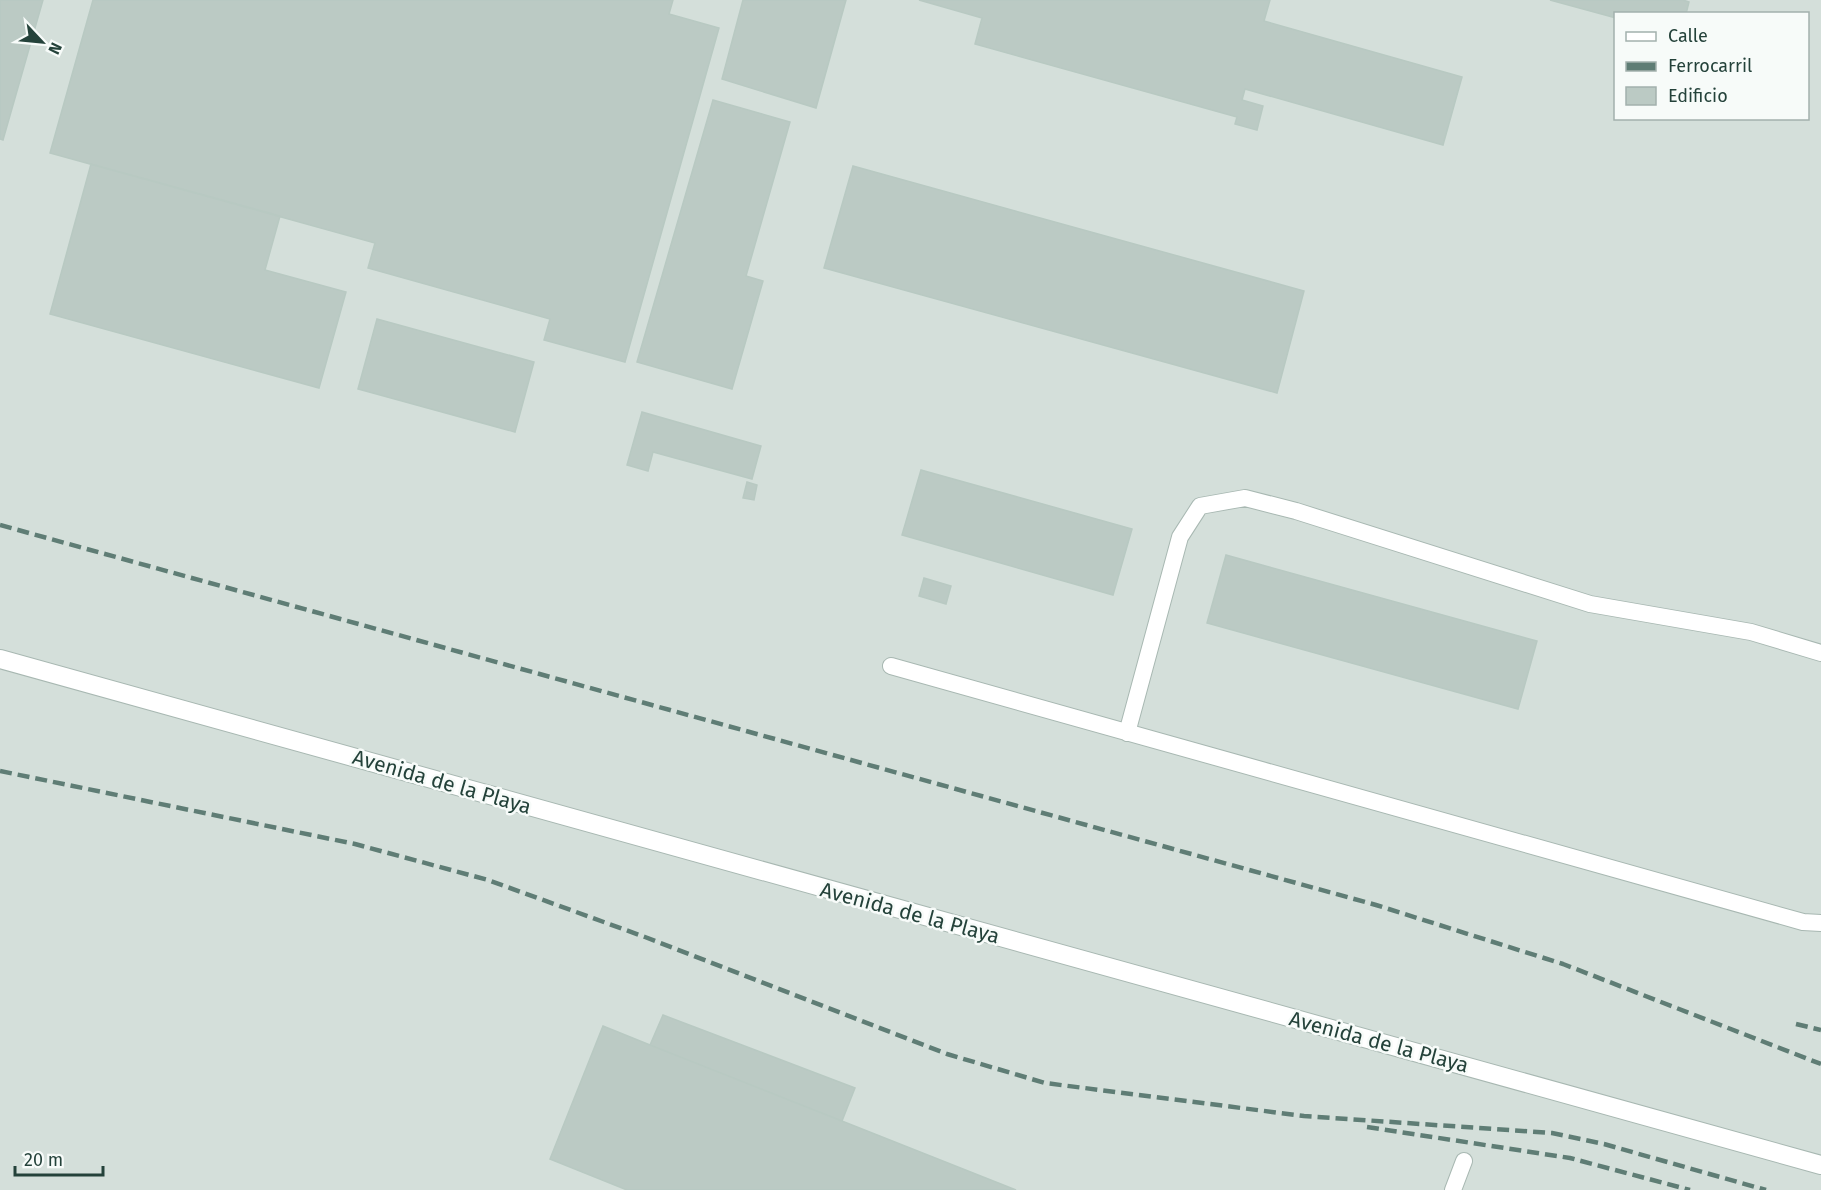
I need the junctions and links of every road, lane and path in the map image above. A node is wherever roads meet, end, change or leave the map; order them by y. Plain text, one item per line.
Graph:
1 (1821, 653) edge
2 (0, 658) edge
3 (891, 666) dead end
4 (1127, 733) junction
5 (1821, 923) edge
6 (1464, 1161) dead end
7 (1821, 1165) edge
8 (1453, 1190) edge

1 - 4 lane
2 - 7 street, Avenida de la Playa
3 - 4 lane
4 - 5 lane
6 - 8 lane

